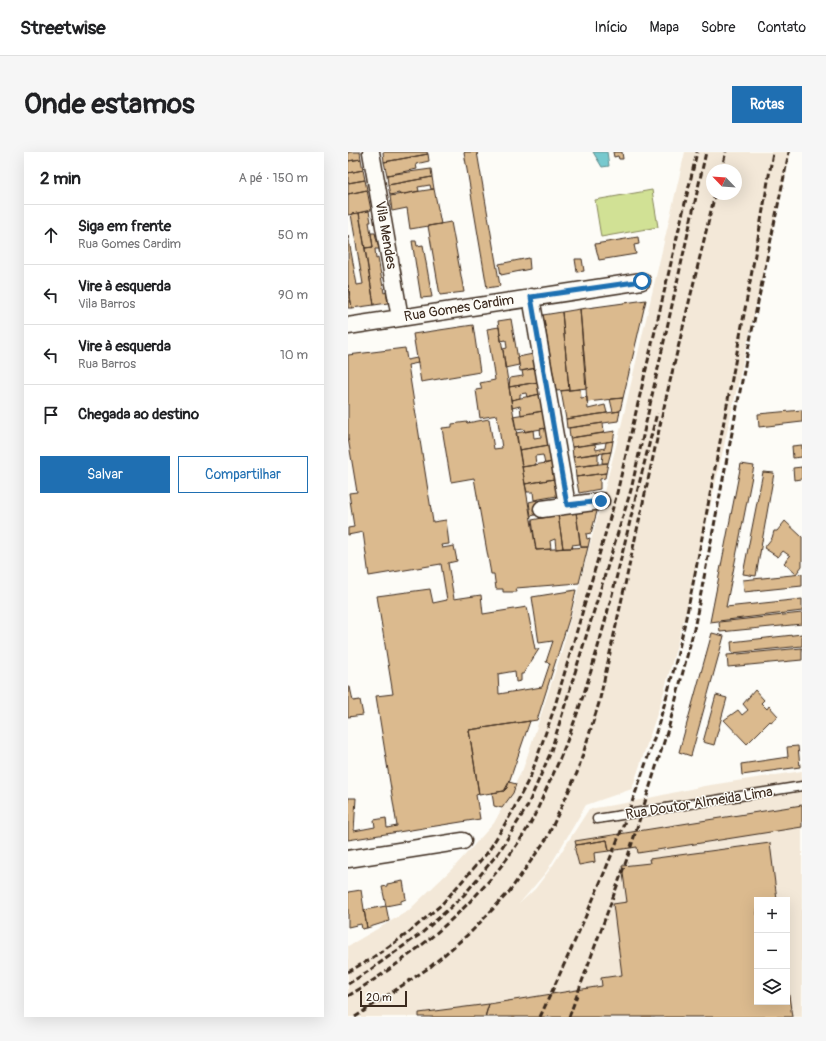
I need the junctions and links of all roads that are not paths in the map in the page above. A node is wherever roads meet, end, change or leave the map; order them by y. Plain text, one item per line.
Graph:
1 (372, 152) edge
2 (642, 281) dead end
3 (531, 297) junction
4 (400, 318) junction
5 (348, 326) edge
6 (601, 501) dead end
7 (567, 505) junction
8 (542, 509) dead end
9 (802, 786) edge
10 (597, 819) dead end
11 (463, 841) dead end
12 (348, 859) edge

1 - 4 street, Vila Mendes
2 - 3 street, Rua Gomes Cardim
3 - 4 street, Rua Gomes Cardim
3 - 7 street
4 - 5 street, Rua Gomes Cardim
6 - 7 street
7 - 8 street
9 - 10 lane, Rua Doutor Almeida Lima
11 - 12 street

